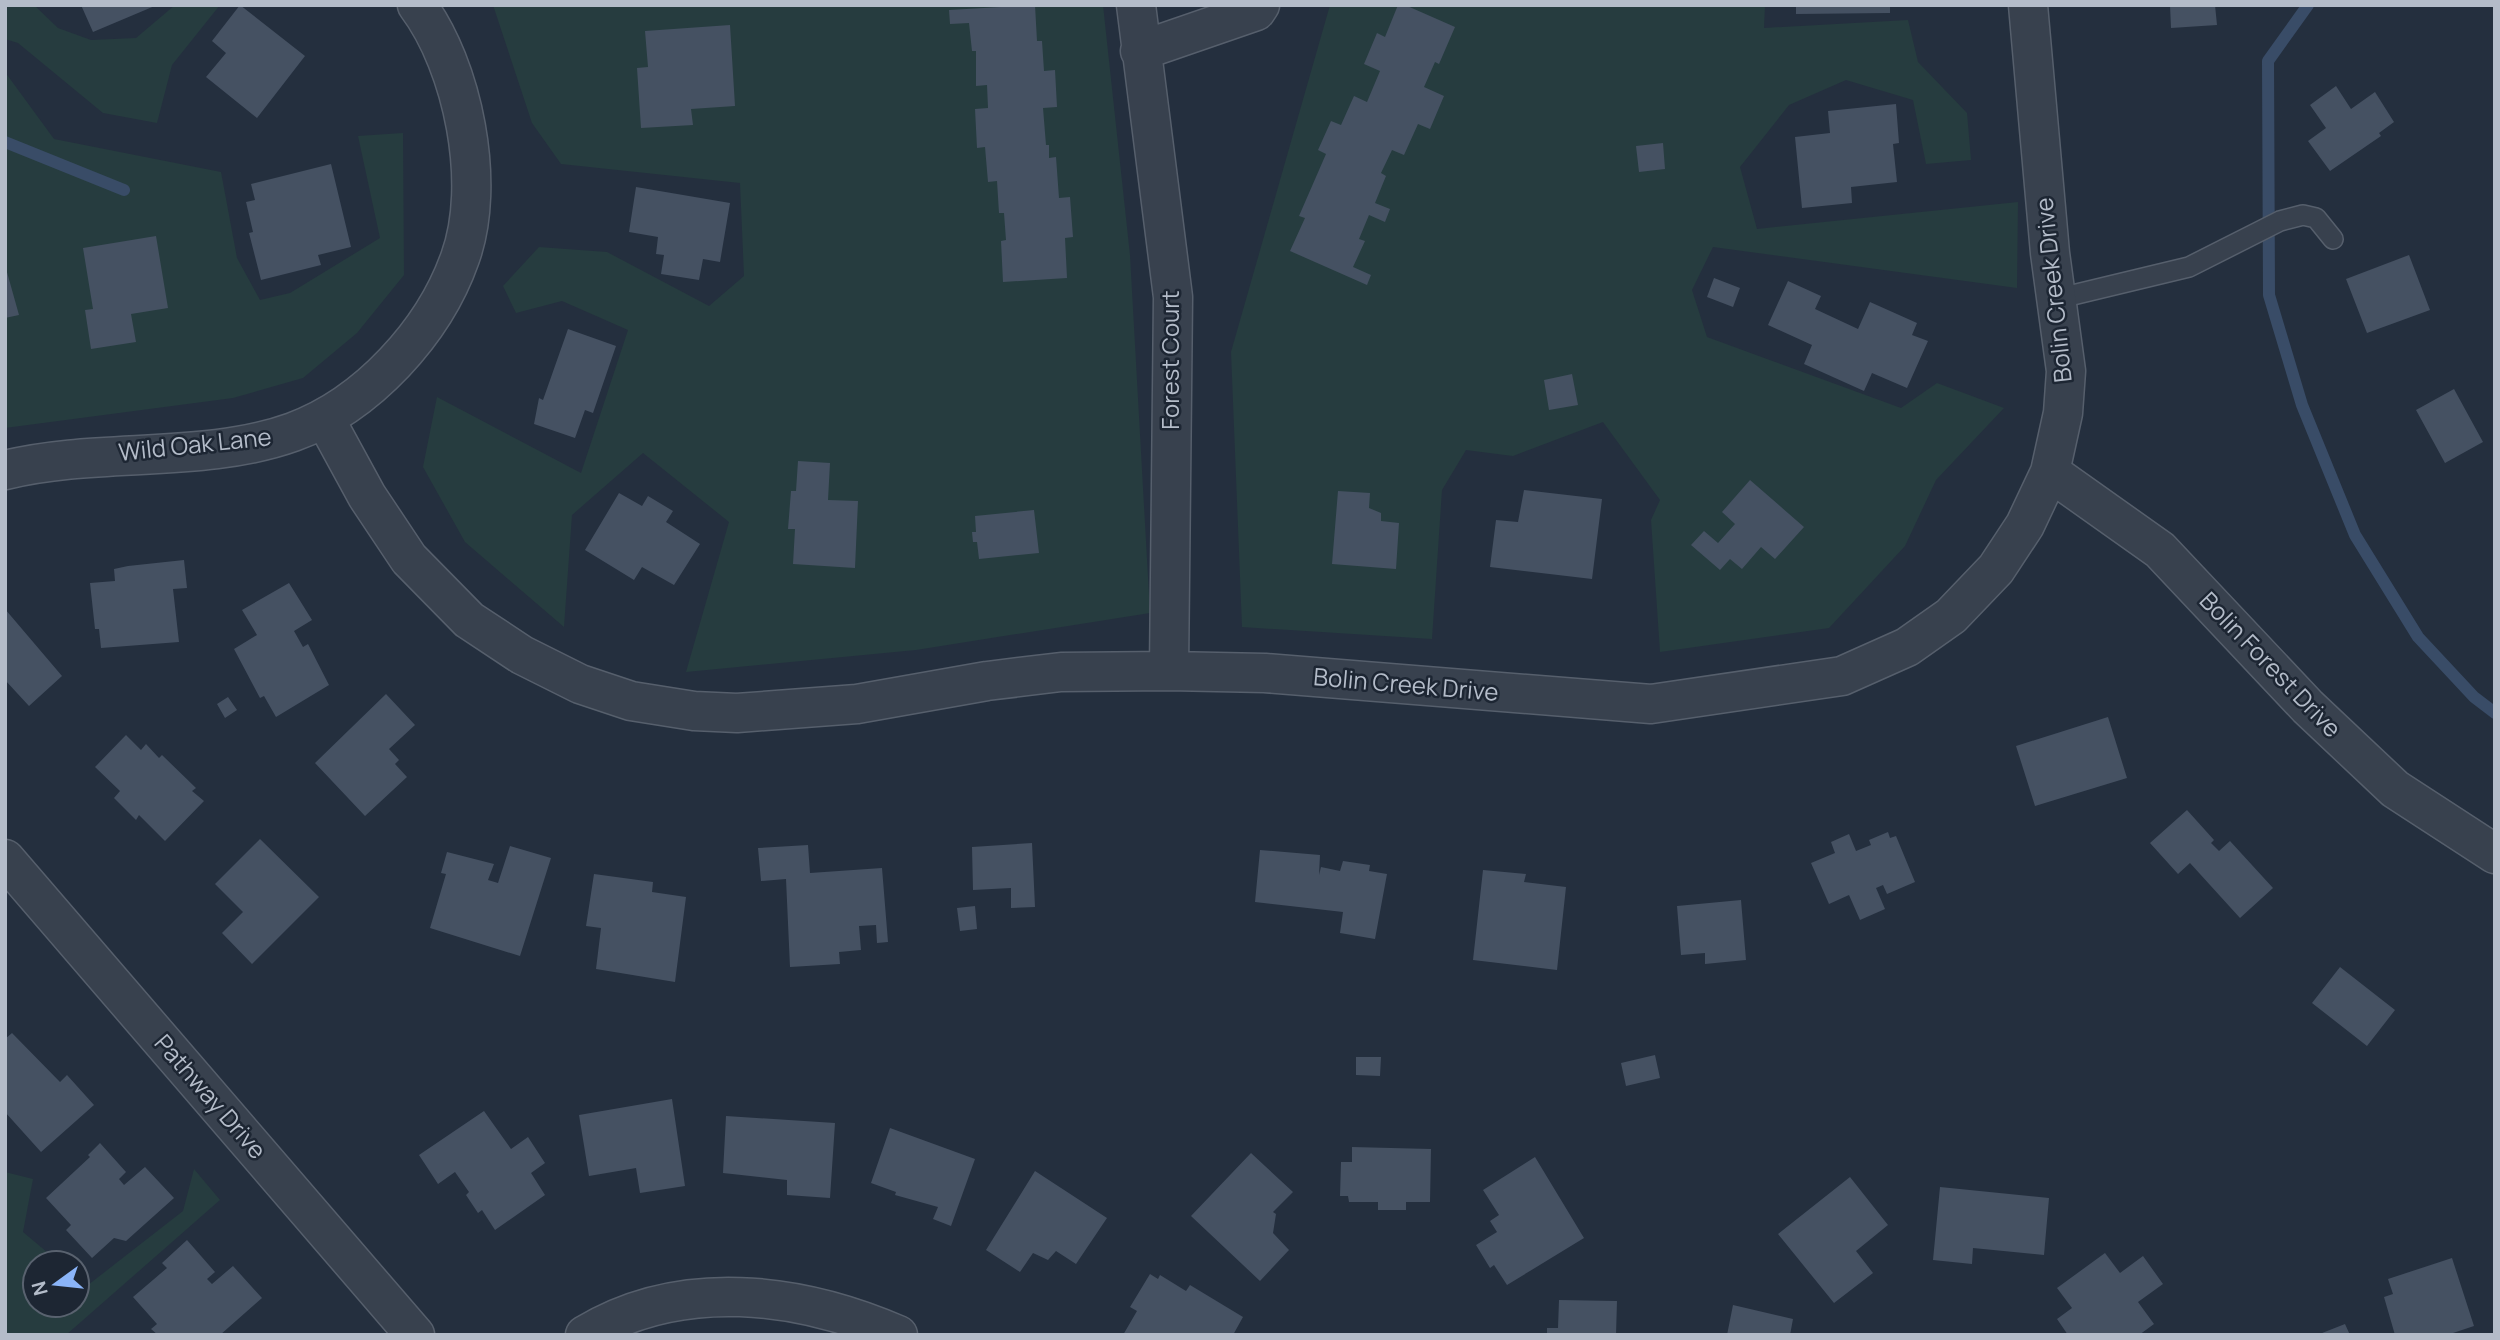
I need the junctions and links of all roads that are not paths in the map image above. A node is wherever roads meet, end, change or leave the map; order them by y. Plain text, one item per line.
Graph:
1 (417, 5) edge
2 (1136, 5) edge
3 (1260, 5) edge
4 (2028, 5) edge
5 (1140, 51) junction
6 (2333, 239) dead end
7 (2056, 299) junction
8 (325, 419) junction
9 (5, 470) edge
10 (2050, 472) junction
11 (1168, 671) junction
12 (2495, 854) edge
13 (5, 859) edge
14 (415, 1335) edge
15 (585, 1335) edge
16 (898, 1335) edge

1 - 8 street, Wild Oak Lane
2 - 5 street, Forest Court
3 - 5 street
4 - 7 street, Bolin Creek Drive
5 - 11 street, Forest Court
6 - 7 lane
7 - 10 street, Bolin Creek Drive
8 - 9 street, Wild Oak Lane
8 - 11 street, Bolin Creek Drive
10 - 11 street, Bolin Creek Drive
10 - 12 street, Bolin Forest Drive
13 - 14 street, Pathway Drive
15 - 16 street

